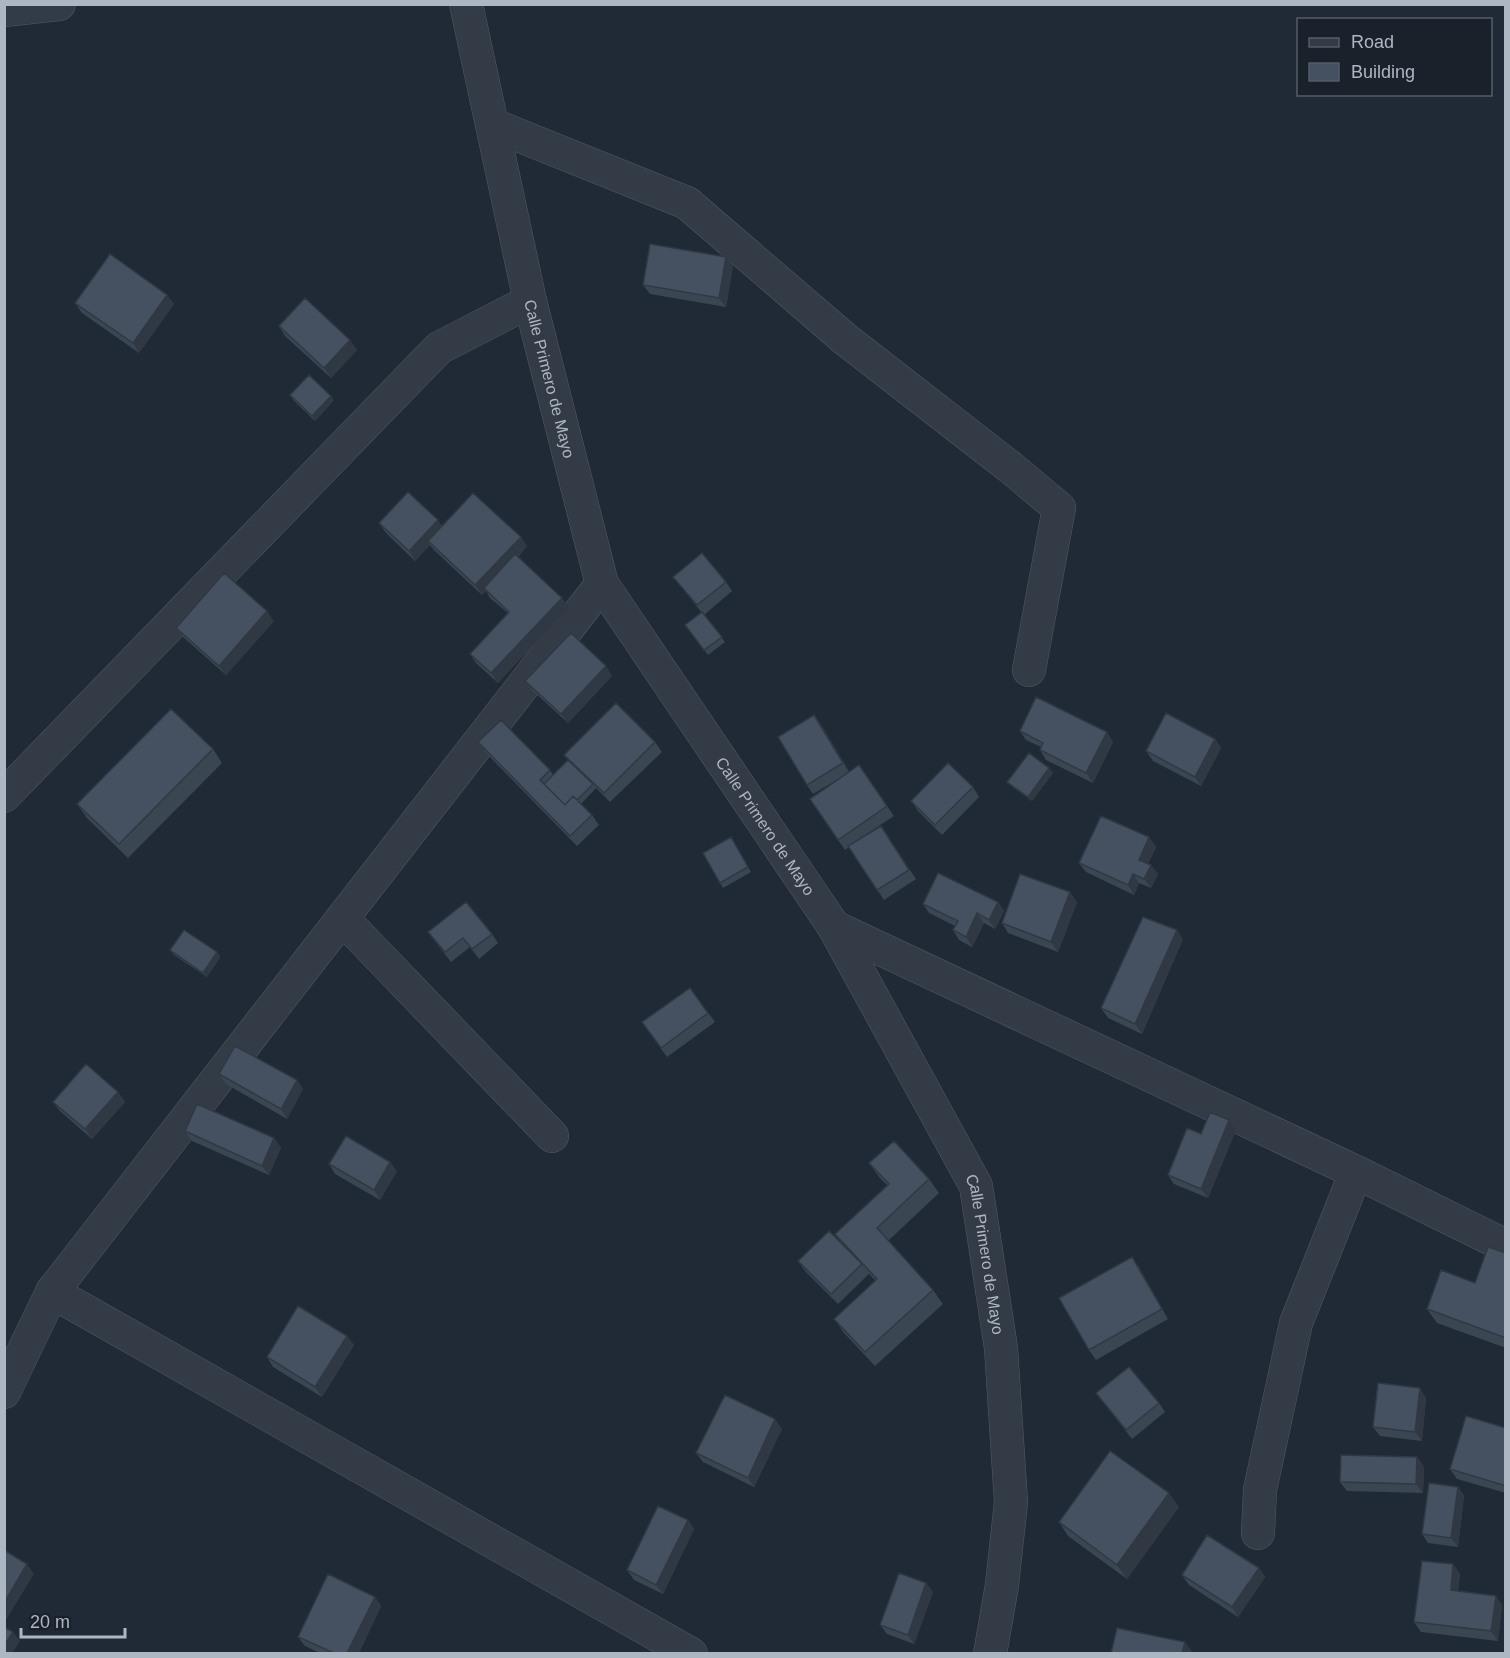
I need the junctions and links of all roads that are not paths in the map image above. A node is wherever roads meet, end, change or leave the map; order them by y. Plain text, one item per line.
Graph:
1 (59, 4) edge
2 (466, 4) edge
3 (4, 10) edge
4 (493, 125) junction
5 (530, 301) junction
6 (602, 584) junction
7 (1029, 670) dead end
8 (4, 796) edge
9 (343, 919) junction
10 (834, 927) junction
11 (552, 1136) dead end
12 (1356, 1172) junction
13 (1506, 1246) edge
14 (52, 1292) junction
15 (4, 1392) edge
16 (1258, 1533) dead end
17 (691, 1653) edge
18 (990, 1653) edge

1 - 3 street
2 - 4 street, Calle Primero de Mayo
4 - 5 street, Calle Primero de Mayo
4 - 7 street
5 - 6 street, Calle Primero de Mayo
5 - 8 street
6 - 9 street
6 - 10 street, Calle Primero de Mayo
9 - 11 street
9 - 14 street
10 - 12 street
10 - 18 street, Calle Primero de Mayo
12 - 13 street
12 - 16 street
14 - 15 street
14 - 17 street

